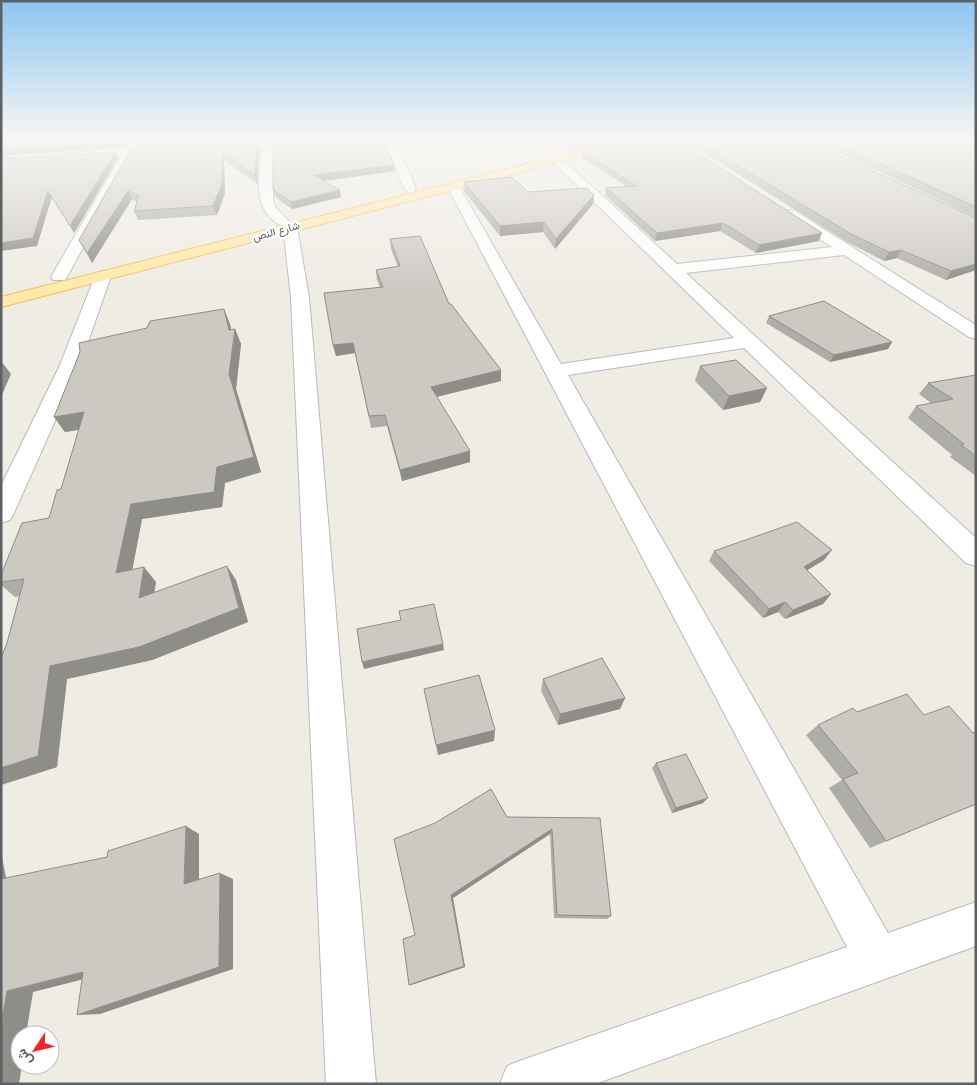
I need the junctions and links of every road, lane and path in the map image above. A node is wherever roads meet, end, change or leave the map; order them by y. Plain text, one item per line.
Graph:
1 (107, 190) edge
2 (266, 190) edge
3 (408, 190) edge
4 (437, 190) edge
5 (455, 190) edge
6 (589, 190) edge
7 (780, 208) edge
8 (286, 224) junction
9 (846, 250) junction
10 (675, 269) junction
11 (103, 276) junction
12 (59, 277) junction
13 (1, 292) edge
14 (1, 302) edge
15 (971, 326) edge
16 (751, 341) junction
17 (553, 371) junction
18 (1, 513) edge
19 (976, 555) edge
20 (976, 924) edge
21 (877, 958) junction
22 (351, 1084) edge
23 (525, 1084) edge

1 - 12 street
2 - 8 street
3 - 8 main road, شارع النص
4 - 8 main road, شارع النص
5 - 17 street
6 - 10 street
7 - 9 street
8 - 11 main road, شارع النص
8 - 12 main road, شارع النص
8 - 22 street
9 - 10 street
9 - 15 street
10 - 16 street
11 - 14 main road, شارع النص
11 - 18 street
12 - 13 main road, شارع النص
16 - 17 street
16 - 19 street
17 - 21 street
20 - 21 street
21 - 23 street

